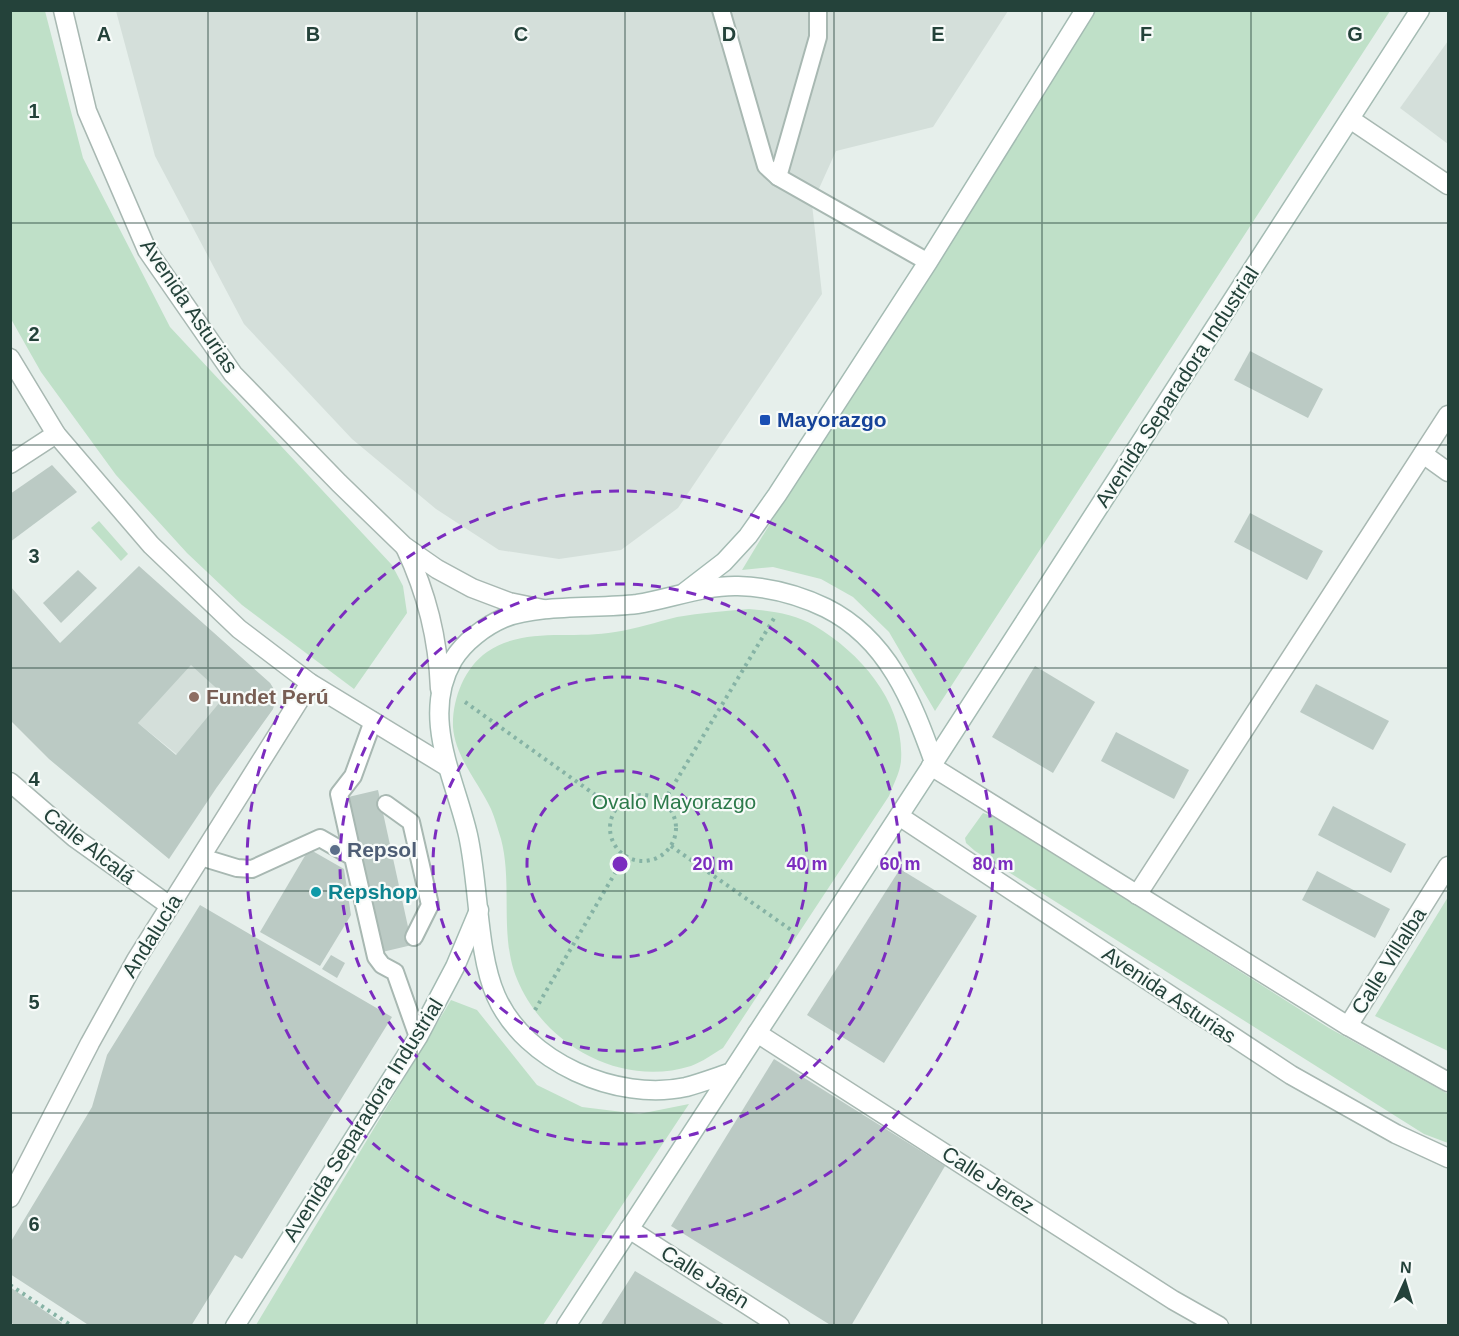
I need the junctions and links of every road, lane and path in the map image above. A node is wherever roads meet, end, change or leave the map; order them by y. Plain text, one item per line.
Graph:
1 (63, 10) edge
2 (721, 10) edge
3 (818, 10) edge
4 (1085, 10) edge
5 (1420, 10) edge
6 (1350, 119) junction
7 (778, 177) junction
8 (1449, 185) edge
9 (928, 262) junction
10 (10, 358) edge
11 (1449, 415) edge
12 (56, 434) junction
13 (1423, 454) junction
14 (10, 464) edge
15 (1449, 472) edge
16 (405, 546) junction
17 (682, 594) junction
18 (548, 610) junction
19 (778, 612) dead end
20 (310, 682) junction
21 (440, 689) junction
22 (373, 721) junction
23 (933, 764) junction
24 (446, 765) junction
25 (10, 782) edge
26 (664, 801) junction
27 (386, 804) dead end
28 (615, 809) junction
29 (899, 816) junction
30 (671, 846) junction
31 (625, 856) junction
32 (201, 857) junction
33 (353, 857) junction
34 (1449, 866) edge
35 (1137, 895) junction
36 (170, 906) junction
37 (480, 909) junction
38 (799, 936) dead end
39 (414, 937) dead end
40 (534, 1010) dead end
41 (1348, 1026) junction
42 (758, 1033) junction
43 (418, 1037) junction
44 (732, 1072) junction
45 (1449, 1082) edge
46 (1449, 1158) edge
47 (10, 1198) edge
48 (629, 1229) junction
49 (10, 1285) edge
50 (72, 1326) edge
51 (235, 1326) edge
52 (566, 1326) edge
53 (780, 1326) edge
54 (1219, 1326) edge

1 - 16 street, Avenida Asturias
2 - 7 lane
3 - 7 lane
4 - 9 street
5 - 6 street, Avenida Separadora Industrial
6 - 8 street
6 - 23 street, Avenida Separadora Industrial
7 - 9 lane
9 - 17 street
10 - 12 street
11 - 13 street
12 - 14 street
12 - 20 street
13 - 15 street
13 - 35 street
16 - 18 street, Avenida Asturias
16 - 21 street, Avenida Asturias
17 - 18 street
17 - 23 street
18 - 21 street
19 - 26 path
20 - 22 street
20 - 32 street, Andalucía
21 - 24 street, Avenida Asturias
21 - 28 path
22 - 24 street
22 - 33 lane
23 - 29 street, Avenida Separadora Industrial
23 - 35 street
24 - 37 street, Avenida Asturias
25 - 36 street, Calle Alcalá
26 - 28 path
26 - 30 path
27 - 39 lane
28 - 31 path
29 - 42 street, Avenida Separadora Industrial
29 - 46 street, Avenida Asturias
30 - 31 path
30 - 38 path
31 - 40 path
32 - 33 lane
32 - 36 street, Andalucía
33 - 43 lane
34 - 41 street, Calle Villalba
35 - 41 street
36 - 47 street, Andalucía
37 - 43 street, Avenida Separadora Industrial
37 - 44 street, Avenida Asturias
41 - 45 street
42 - 44 street, Avenida Separadora Industrial
42 - 54 street, Calle Jerez
43 - 51 street, Avenida Separadora Industrial
44 - 48 street
48 - 52 street
48 - 53 street, Calle Jaén
49 - 50 path

